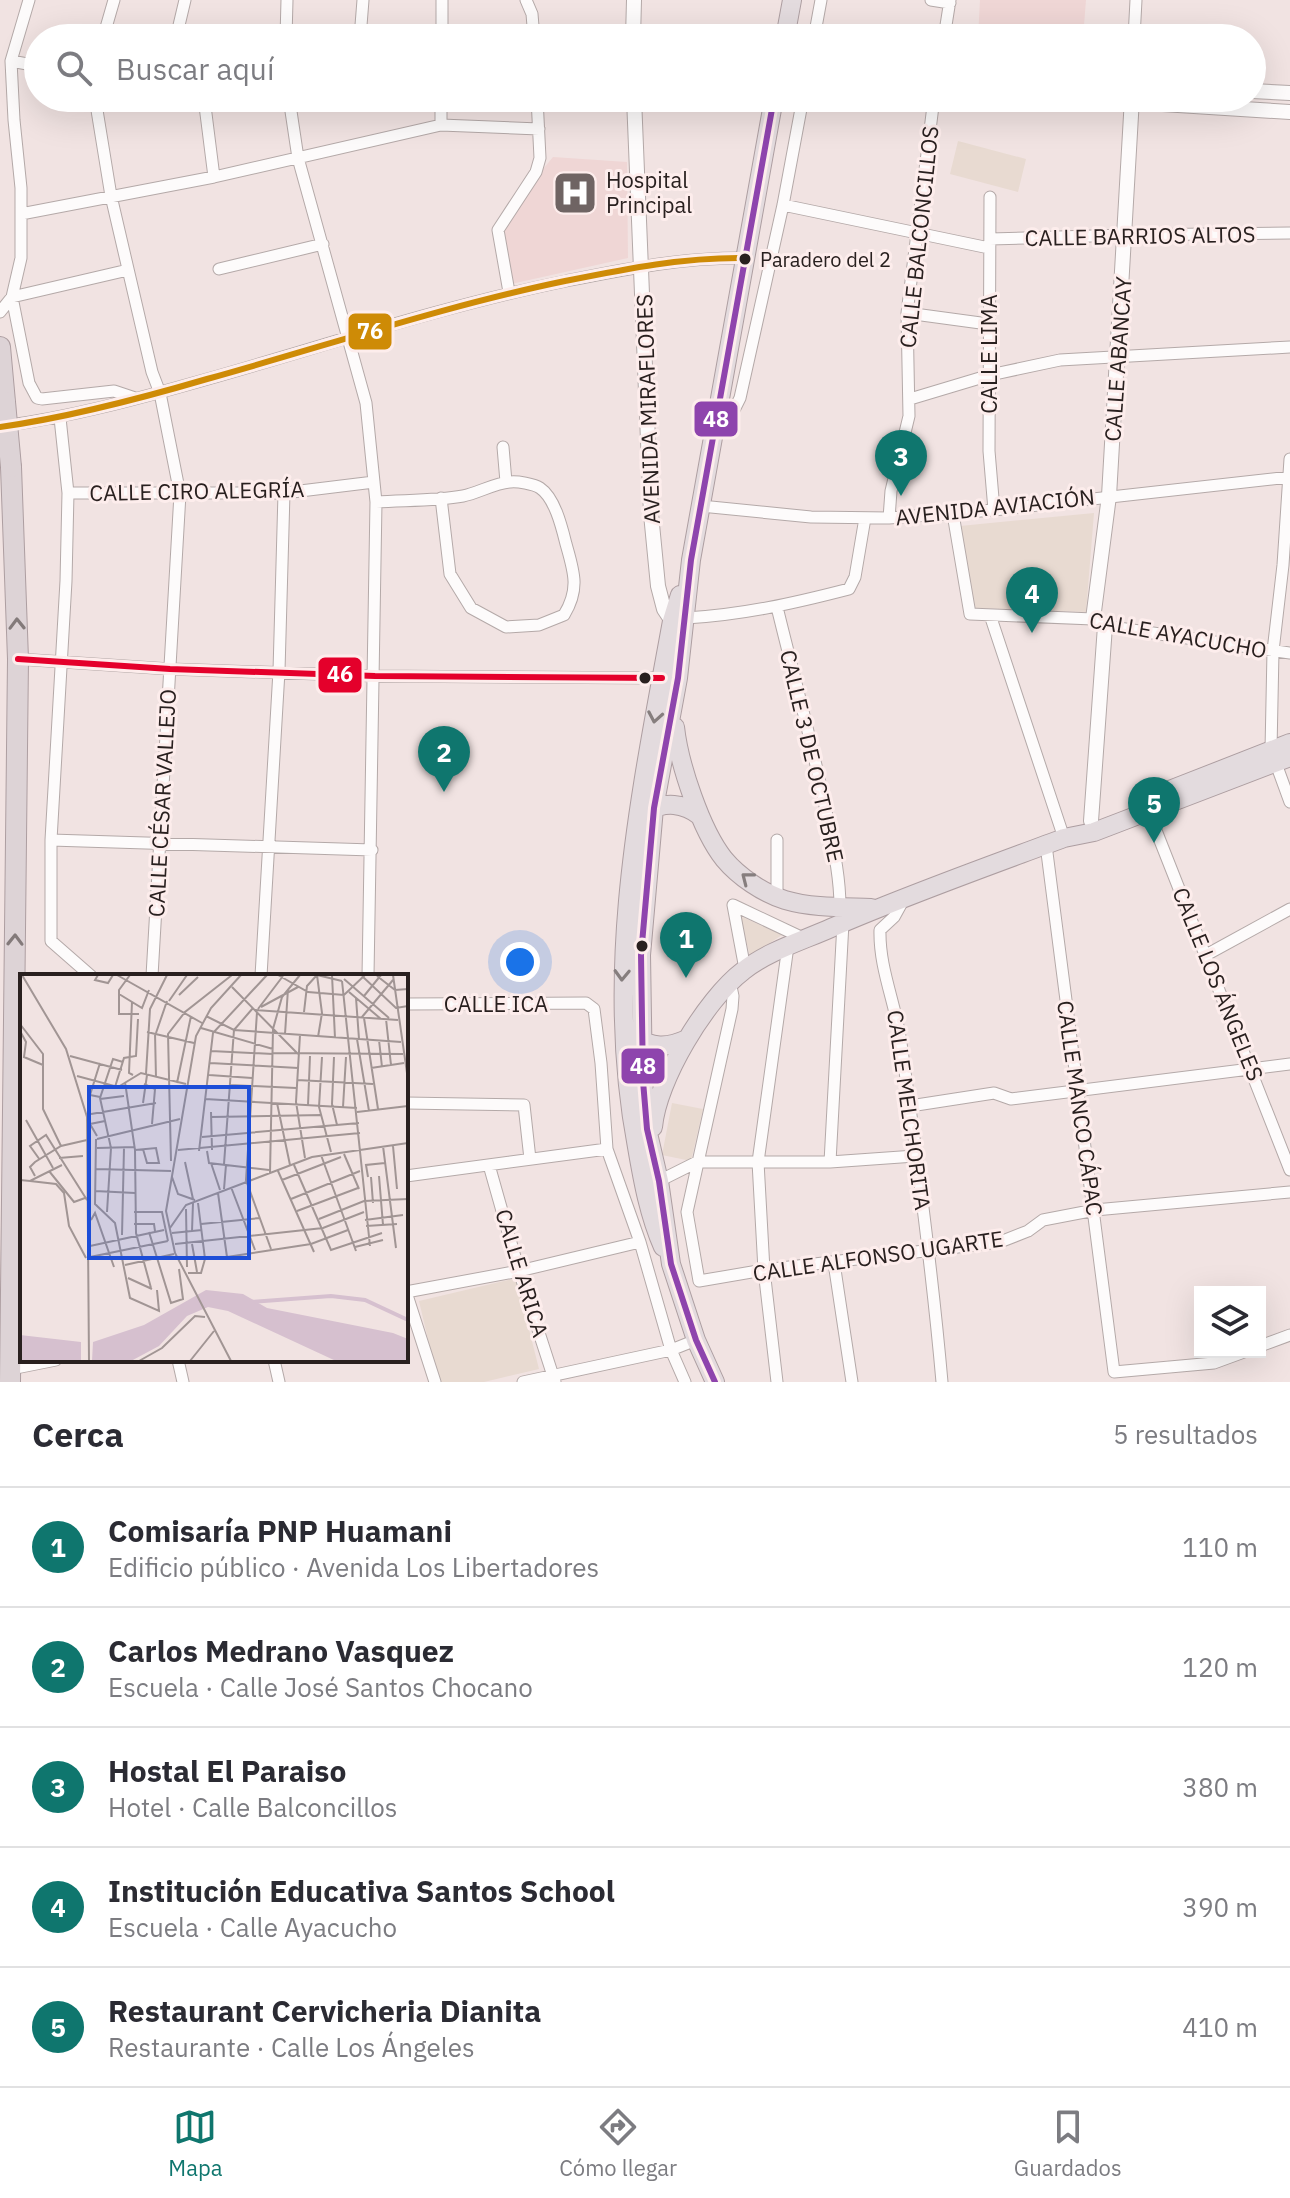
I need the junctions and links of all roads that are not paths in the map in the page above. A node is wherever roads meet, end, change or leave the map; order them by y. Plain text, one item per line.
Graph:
1 (29, 0) edge
2 (114, 0) edge
3 (185, 0) edge
4 (287, 0) edge
5 (363, 0) edge
6 (442, 0) edge
7 (526, 0) edge
8 (634, 0) edge
9 (792, 0) edge
10 (821, 0) edge
11 (931, 0) edge
12 (1136, 0) edge
13 (950, 2) edge
14 (107, 24) edge
15 (179, 24) edge
16 (286, 24) edge
17 (361, 24) edge
18 (442, 24) edge
19 (533, 24) edge
20 (633, 24) edge
21 (788, 24) edge
22 (817, 24) edge
23 (946, 24) edge
24 (1135, 24) edge
25 (11, 61) junction
26 (24, 63) edge
27 (1266, 92) edge
28 (1290, 93) edge
29 (1266, 110) edge
30 (97, 112) edge
31 (206, 112) edge
32 (291, 112) edge
33 (441, 112) edge
34 (538, 112) edge
35 (635, 112) edge
36 (771, 112) edge
37 (800, 112) edge
38 (932, 112) edge
39 (1131, 112) edge
40 (1290, 112) edge
41 (441, 125) junction
42 (539, 129) junction
43 (298, 158) junction
44 (214, 177) junction
45 (111, 196) junction
46 (990, 197) dead end
47 (783, 205) junction
48 (21, 214) junction
49 (1290, 233) edge
50 (918, 234) junction
51 (1125, 235) junction
52 (323, 244) junction
53 (989, 244) junction
54 (745, 258) junction
55 (643, 265) junction
56 (219, 269) dead end
57 (128, 270) junction
58 (509, 292) junction
59 (12, 297) junction
60 (0, 312) edge
61 (907, 313) junction
62 (988, 324) junction
63 (349, 338) junction
64 (0, 347) edge
65 (1290, 347) edge
66 (1118, 358) junction
67 (990, 375) junction
68 (160, 393) junction
69 (137, 399) junction
70 (910, 399) junction
71 (60, 418) junction
72 (0, 427) edge
73 (714, 433) junction
74 (503, 447) dead end
75 (1290, 459) edge
76 (1289, 477) edge
77 (374, 482) junction
78 (506, 482) junction
79 (68, 493) junction
80 (284, 493) junction
81 (180, 494) junction
82 (1109, 496) junction
83 (441, 498) junction
84 (376, 502) junction
85 (701, 506) junction
86 (994, 510) junction
87 (953, 514) junction
88 (865, 518) junction
89 (889, 518) junction
90 (1287, 565) edge
91 (777, 607) junction
92 (990, 615) junction
93 (679, 620) junction
94 (1099, 622) junction
95 (1273, 651) junction
96 (1290, 653) edge
97 (18, 659) junction
98 (60, 660) junction
99 (170, 669) junction
100 (279, 671) junction
101 (375, 676) junction
102 (662, 678) junction
103 (674, 705) junction
104 (1290, 743) edge
105 (1279, 757) edge
106 (1290, 802) edge
107 (1146, 806) junction
108 (654, 808) junction
109 (700, 816) junction
110 (636, 820) junction
111 (1091, 821) junction
112 (1064, 838) junction
113 (51, 840) junction
114 (777, 840) dead end
115 (160, 843) junction
116 (1046, 845) junction
117 (267, 847) junction
118 (372, 850) junction
119 (777, 896) junction
120 (905, 897) junction
121 (1290, 909) edge
122 (839, 919) junction
123 (796, 943) junction
124 (1206, 955) junction
125 (745, 969) junction
126 (89, 974) edge
127 (152, 974) edge
128 (261, 974) edge
129 (368, 974) edge
130 (730, 982) junction
131 (408, 1004) edge
132 (623, 1028) junction
133 (687, 1039) junction
134 (642, 1042) junction
135 (18, 1062) edge
136 (1290, 1064) edge
137 (1252, 1069) junction
138 (1077, 1091) junction
139 (408, 1103) edge
140 (910, 1106) junction
141 (607, 1149) junction
142 (654, 1153) junction
143 (915, 1156) junction
144 (530, 1159) junction
145 (697, 1162) junction
146 (758, 1162) junction
147 (830, 1162) junction
148 (489, 1165) junction
149 (1290, 1170) edge
150 (408, 1176) edge
151 (659, 1181) junction
152 (1290, 1192) edge
153 (1095, 1210) junction
154 (640, 1242) junction
155 (930, 1251) junction
156 (834, 1263) junction
157 (671, 1264) junction
158 (764, 1270) junction
159 (519, 1271) junction
160 (17, 1279) edge
161 (408, 1292) edge
162 (408, 1298) edge
163 (1290, 1335) edge
164 (696, 1340) junction
165 (1266, 1344) edge
166 (671, 1350) junction
167 (1228, 1358) edge
168 (50, 1362) edge
169 (178, 1362) edge
170 (274, 1362) edge
171 (10, 1376) edge
172 (554, 1379) edge
173 (183, 1382) edge
174 (279, 1382) edge
175 (435, 1382) edge
176 (523, 1382) edge
177 (685, 1382) edge
178 (715, 1382) edge
179 (777, 1382) edge
180 (852, 1382) edge
181 (942, 1382) edge

1 - 25 street
2 - 14 street
3 - 15 street
4 - 16 street
5 - 17 street
6 - 18 street
7 - 19 street
8 - 20 street
9 - 21 highway
10 - 22 street
11 - 13 street
12 - 24 street
13 - 23 street
25 - 26 street
25 - 48 street
27 - 28 street
29 - 40 street
30 - 45 street, CALLE CÉSAR VALLEJO
31 - 44 street
32 - 43 street
33 - 41 street
34 - 42 street
35 - 55 street, AVENIDA MIRAFLORES
36 - 54 highway
37 - 47 street
38 - 50 street, CALLE BALCONCILLOS
39 - 51 street, CALLE ABANCAY
41 - 42 street
41 - 43 street
42 - 58 street
43 - 44 street
43 - 52 street
44 - 45 street
45 - 48 street
45 - 57 street, CALLE CÉSAR VALLEJO
46 - 53 street, CALLE LIMA
47 - 50 street, CALLE BARRIOS ALTOS
47 - 73 street
48 - 59 street
49 - 51 street, CALLE BARRIOS ALTOS
50 - 53 street, CALLE BARRIOS ALTOS
50 - 61 street, CALLE BALCONCILLOS
51 - 53 street, CALLE BARRIOS ALTOS
51 - 66 street, CALLE ABANCAY
52 - 56 street
52 - 63 street
53 - 62 street, CALLE LIMA
54 - 55 street
54 - 73 highway
55 - 58 street
55 - 93 street, AVENIDA MIRAFLORES
57 - 59 street
57 - 68 street, CALLE CÉSAR VALLEJO
58 - 63 street
59 - 60 street
59 - 69 street
61 - 62 street
61 - 70 street, CALLE BALCONCILLOS
62 - 67 street, CALLE LIMA
63 - 68 street
63 - 77 street
97 -> 64 highway, bridge
65 - 66 street
66 - 67 street
66 - 82 street, CALLE ABANCAY
67 - 70 street
67 - 86 street, CALLE LIMA
68 - 69 street
68 - 81 street, CALLE CÉSAR VALLEJO
69 - 71 street
70 - 89 street, CALLE BALCONCILLOS
71 - 72 street
71 - 79 street
73 - 85 highway
74 - 78 street
75 - 76 street
76 - 82 street, AVENIDA AVIACIÓN
76 - 90 street
77 - 80 street, CALLE CIRO ALEGRÍA
77 - 84 street
78 - 83 street
78 - 83 street
79 - 81 street, CALLE CIRO ALEGRÍA
79 - 98 street
80 - 81 street, CALLE CIRO ALEGRÍA
80 - 100 street
81 - 99 street, CALLE CÉSAR VALLEJO
82 - 86 street, AVENIDA AVIACIÓN
82 - 94 street, CALLE ABANCAY
83 - 84 street
84 - 101 street
85 - 88 street, AVENIDA AVIACIÓN
85 - 93 highway
86 - 87 street, AVENIDA AVIACIÓN
87 - 89 street, AVENIDA AVIACIÓN
87 - 92 street, CALLE AYACUCHO
88 - 89 street, AVENIDA AVIACIÓN
88 - 91 street
90 - 95 street
91 - 93 street
91 - 122 street, CALLE 3 DE OCTUBRE
92 - 94 street, CALLE AYACUCHO
92 - 112 street
93 - 102 highway
93 - 103 highway
94 - 95 street, CALLE AYACUCHO
94 - 111 street, CALLE ABANCAY
95 - 96 street, CALLE AYACUCHO
95 - 105 street
97 - 98 street
135 -> 97 highway
98 - 99 street
98 - 113 street
99 - 100 street
99 - 115 street, CALLE CÉSAR VALLEJO
100 - 101 street
100 - 117 street
101 - 102 street
101 - 118 street
102 -> 110 highway
103 - 108 highway
103 - 109 highway
104 - 105 highway
105 - 106 street
105 - 107 highway
107 - 111 highway
107 - 112 highway
107 - 124 street, CALLE LOS ÁNGELES
108 - 109 highway
108 - 110 highway
108 - 134 highway
119 -> 109 highway
110 -> 132 highway
111 - 112 highway
112 - 116 highway
113 - 115 street
113 - 126 street
114 - 119 street
115 - 117 street
115 - 127 street, CALLE CÉSAR VALLEJO
116 - 120 highway
116 - 138 street, CALLE MANCO CÁPAC
117 - 118 street
117 - 128 street
118 - 129 street
119 - 122 highway
120 - 122 highway
120 - 140 street, CALLE MELCHORITA
121 - 124 street
122 - 123 highway
122 - 147 street, CALLE 3 DE OCTUBRE
123 - 125 highway
123 - 125 street
123 - 146 street
124 - 137 street, CALLE LOS ÁNGELES
125 - 130 highway
130 - 133 highway
130 - 145 street
131 - 141 street, CALLE ICA
132 - 134 highway
132 - 157 highway
133 - 134 highway
133 - 142 highway
134 - 142 highway
135 - 160 highway
136 - 137 street
137 - 138 street
137 - 149 street, CALLE LOS ÁNGELES
138 - 140 street
138 - 153 street, CALLE MANCO CÁPAC
139 - 144 street
140 - 143 street, CALLE MELCHORITA
141 - 144 street
141 - 154 street
142 - 151 highway
143 - 147 street
143 - 155 street, CALLE MELCHORITA
144 - 148 street
145 - 146 street
145 - 151 street
145 - 158 street, CALLE ALFONSO UGARTE
146 - 147 street
146 - 158 street
148 - 150 street
148 - 159 street, CALLE ARICA
151 - 157 highway
152 - 153 street, CALLE ALFONSO UGARTE
153 - 155 street, CALLE ALFONSO UGARTE
153 - 167 street, CALLE MANCO CÁPAC
154 - 159 street
154 - 166 street
155 - 156 street, CALLE ALFONSO UGARTE
155 - 181 street, CALLE MELCHORITA
156 - 158 street, CALLE ALFONSO UGARTE
156 - 180 street
157 - 164 highway
158 - 179 street
159 - 161 street
159 - 172 street, CALLE ARICA
160 - 171 highway
162 - 175 street
163 - 165 street
164 - 166 street
164 - 178 highway
166 - 172 street
166 - 177 street
168 - 171 street
169 - 173 street
170 - 174 street
172 - 176 street

